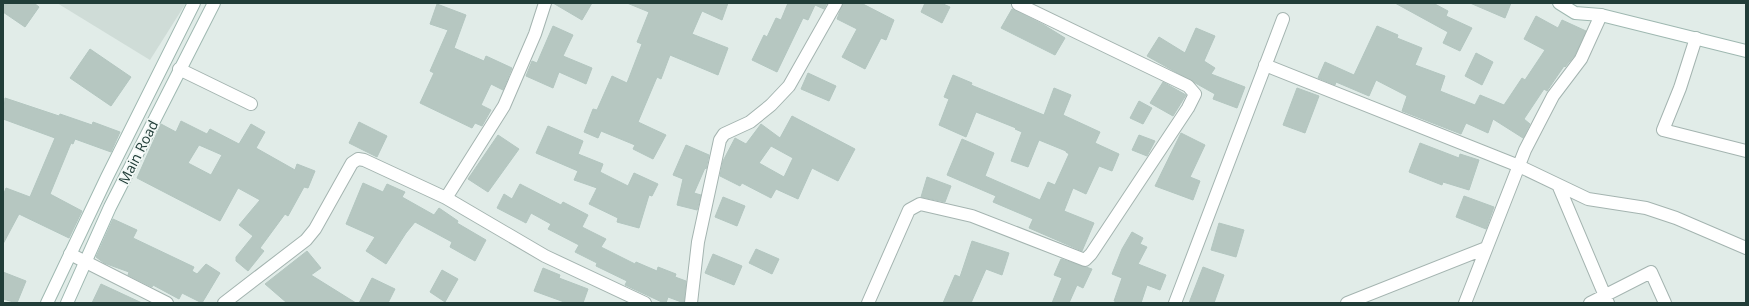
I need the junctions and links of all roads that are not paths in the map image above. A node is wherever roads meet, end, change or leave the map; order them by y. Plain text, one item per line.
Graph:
1 (194, 3) edge
2 (214, 3) edge
3 (545, 3) edge
4 (836, 3) edge
5 (1559, 3) edge
6 (1018, 4) dead end
7 (1601, 15) junction
8 (1283, 19) dead end
9 (1696, 38) junction
10 (1746, 51) edge
11 (1265, 66) junction
12 (179, 69) junction
13 (251, 104) dead end
14 (1746, 151) edge
15 (1519, 166) junction
16 (1559, 187) junction
17 (446, 198) junction
18 (1486, 248) junction
19 (1746, 248) edge
20 (70, 254) junction
21 (85, 262) junction
22 (1606, 300) edge
23 (47, 303) edge
24 (67, 303) edge
25 (167, 303) edge
26 (224, 303) edge
27 (645, 303) edge
28 (691, 303) edge
29 (868, 303) edge
30 (1175, 303) edge
31 (1347, 303) edge
32 (1465, 303) edge
33 (1590, 303) edge
34 (1665, 303) edge

1 - 20 street, Main Road
2 - 12 street, Main Road
3 - 17 street
4 - 28 street
5 - 7 street
6 - 29 street
7 - 9 street
7 - 15 street
8 - 11 street
9 - 10 street
9 - 14 street
11 - 15 street
11 - 30 street
12 - 13 street
12 - 21 street, Main Road
15 - 16 street
15 - 18 street
16 - 19 street
16 - 22 street
17 - 26 street
17 - 27 street
18 - 31 street
18 - 32 street
20 - 21 street
20 - 23 street, Main Road
21 - 24 street, Main Road
21 - 25 street
22 - 33 street
22 - 34 street

